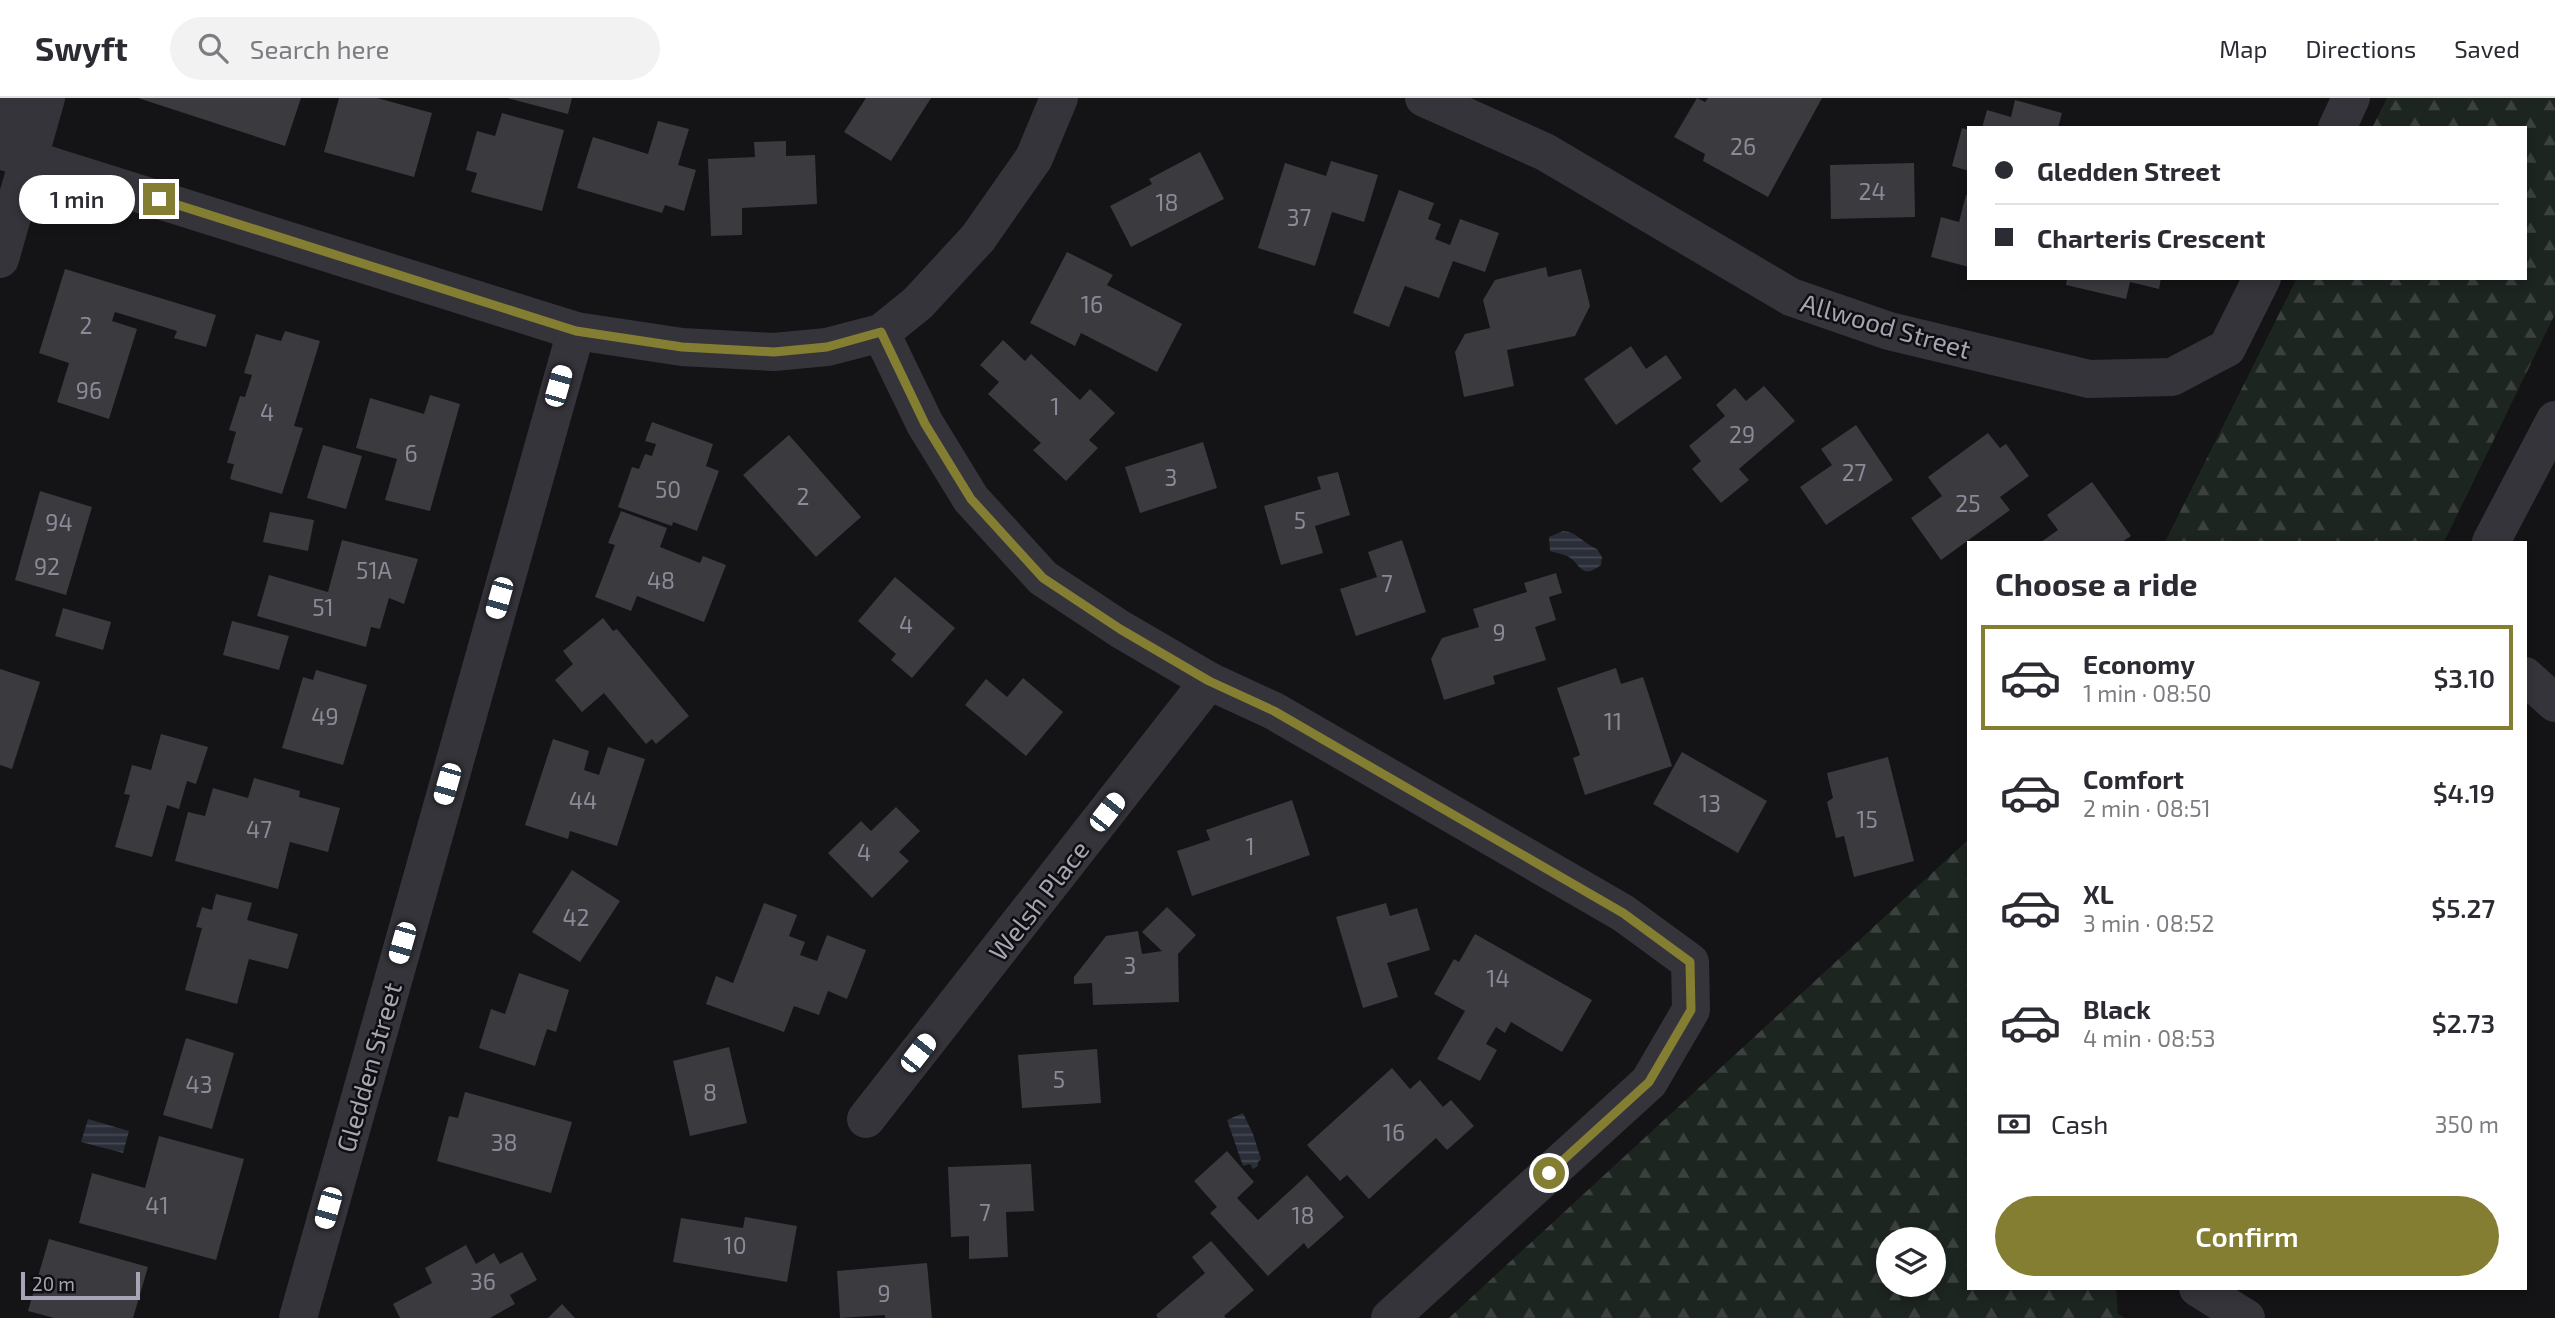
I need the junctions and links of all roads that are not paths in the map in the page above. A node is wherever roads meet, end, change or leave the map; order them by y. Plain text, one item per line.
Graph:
1 (13, 98) edge
2 (46, 98) edge
3 (1059, 98) edge
4 (1424, 98) edge
5 (2351, 98) edge
6 (2338, 126) edge
7 (10, 151) edge
8 (0, 259) edge
9 (2261, 280) edge
10 (576, 331) junction
11 (881, 332) junction
12 (2555, 420) edge
13 (2492, 541) edge
14 (2527, 678) edge
15 (1209, 681) junction
16 (2555, 703) edge
17 (866, 1119) dead end
18 (2201, 1290) edge
19 (298, 1318) edge
20 (1390, 1318) edge
21 (2246, 1318) edge

1 - 7 street
2 - 7 street
3 - 11 street
4 - 9 street, Allwood Street
5 - 6 street
7 - 8 street
7 - 10 street
10 - 11 street
10 - 19 street, Gledden Street
11 - 15 street
12 - 13 street
14 - 16 street
15 - 17 street, Welsh Place
15 - 20 street
18 - 21 street

